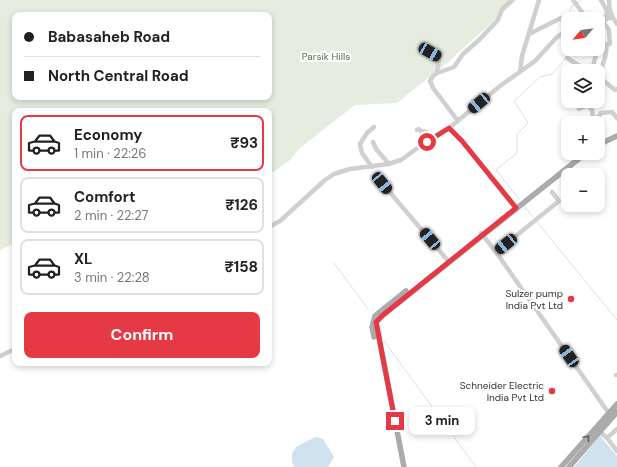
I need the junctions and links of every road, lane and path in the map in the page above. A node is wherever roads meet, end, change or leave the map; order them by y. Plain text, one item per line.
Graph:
1 (512, 0) edge
2 (539, 0) edge
3 (601, 0) edge
4 (609, 0) edge
5 (575, 2) edge
6 (580, 12) edge
7 (561, 18) edge
8 (605, 18) edge
9 (610, 18) junction
10 (605, 21) edge
11 (617, 24) edge
12 (605, 25) edge
13 (529, 34) junction
14 (561, 34) edge
15 (617, 43) edge
16 (607, 44) junction
17 (430, 52) dead end
18 (567, 58) dead end
19 (577, 64) edge
20 (593, 64) edge
21 (603, 64) edge
22 (520, 72) junction
23 (437, 73) junction
24 (605, 81) edge
25 (617, 89) edge
26 (579, 109) dead end
27 (594, 116) edge
28 (599, 116) edge
29 (617, 118) edge
30 (458, 121) junction
31 (374, 127) dead end
32 (449, 128) junction
33 (417, 130) dead end
34 (617, 132) edge
35 (422, 134) dead end
36 (617, 136) edge
37 (605, 139) edge
38 (429, 140) junction
39 (605, 140) edge
40 (373, 142) dead end
41 (572, 160) edge
42 (577, 160) edge
43 (389, 164) junction
44 (372, 167) junction
45 (382, 183) dead end
46 (552, 192) dead end
47 (516, 205) junction
48 (272, 226) edge
49 (481, 234) junction
50 (496, 252) junction
51 (448, 261) junction
52 (374, 322) junction
53 (12, 350) edge
54 (0, 356) edge
55 (617, 404) edge
56 (617, 412) edge
57 (610, 416) junction
58 (617, 429) edge
59 (597, 430) junction
60 (607, 438) junction
61 (617, 451) edge
62 (400, 467) edge
63 (404, 467) edge
64 (561, 467) edge
65 (569, 467) edge

1 - 23 street
2 - 13 street
3 - 9 street
4 - 9 street
5 - 6 street
7 - 13 street
8 - 9 street
9 - 10 street
9 - 11 street
12 - 16 street
13 - 22 street
14 - 22 street
15 - 16 street
16 - 20 street
16 - 21 street
17 - 23 street
18 - 19 street
22 - 30 street
23 - 30 street
24 - 25 street
26 - 27 street
28 - 29 street
30 - 32 street
31 - 44 street
32 - 38 street
32 - 47 street
33 - 38 street
34 - 37 main road
35 - 38 street
36 - 39 main road
38 - 43 street
40 - 43 street
41 - 47 main road
42 - 47 main road
43 - 44 street
44 - 48 street
45 - 51 street
46 - 50 street
47 - 49 main road
49 - 50 street
49 - 51 main road
50 - 57 street
51 - 52 main road
52 - 62 main road
52 - 63 main road
53 - 54 street
55 - 57 main road
56 - 57 main road
57 - 59 main road
58 - 60 street
59 - 60 street
64 -> 59 main road
59 - 65 main road
60 - 61 street

